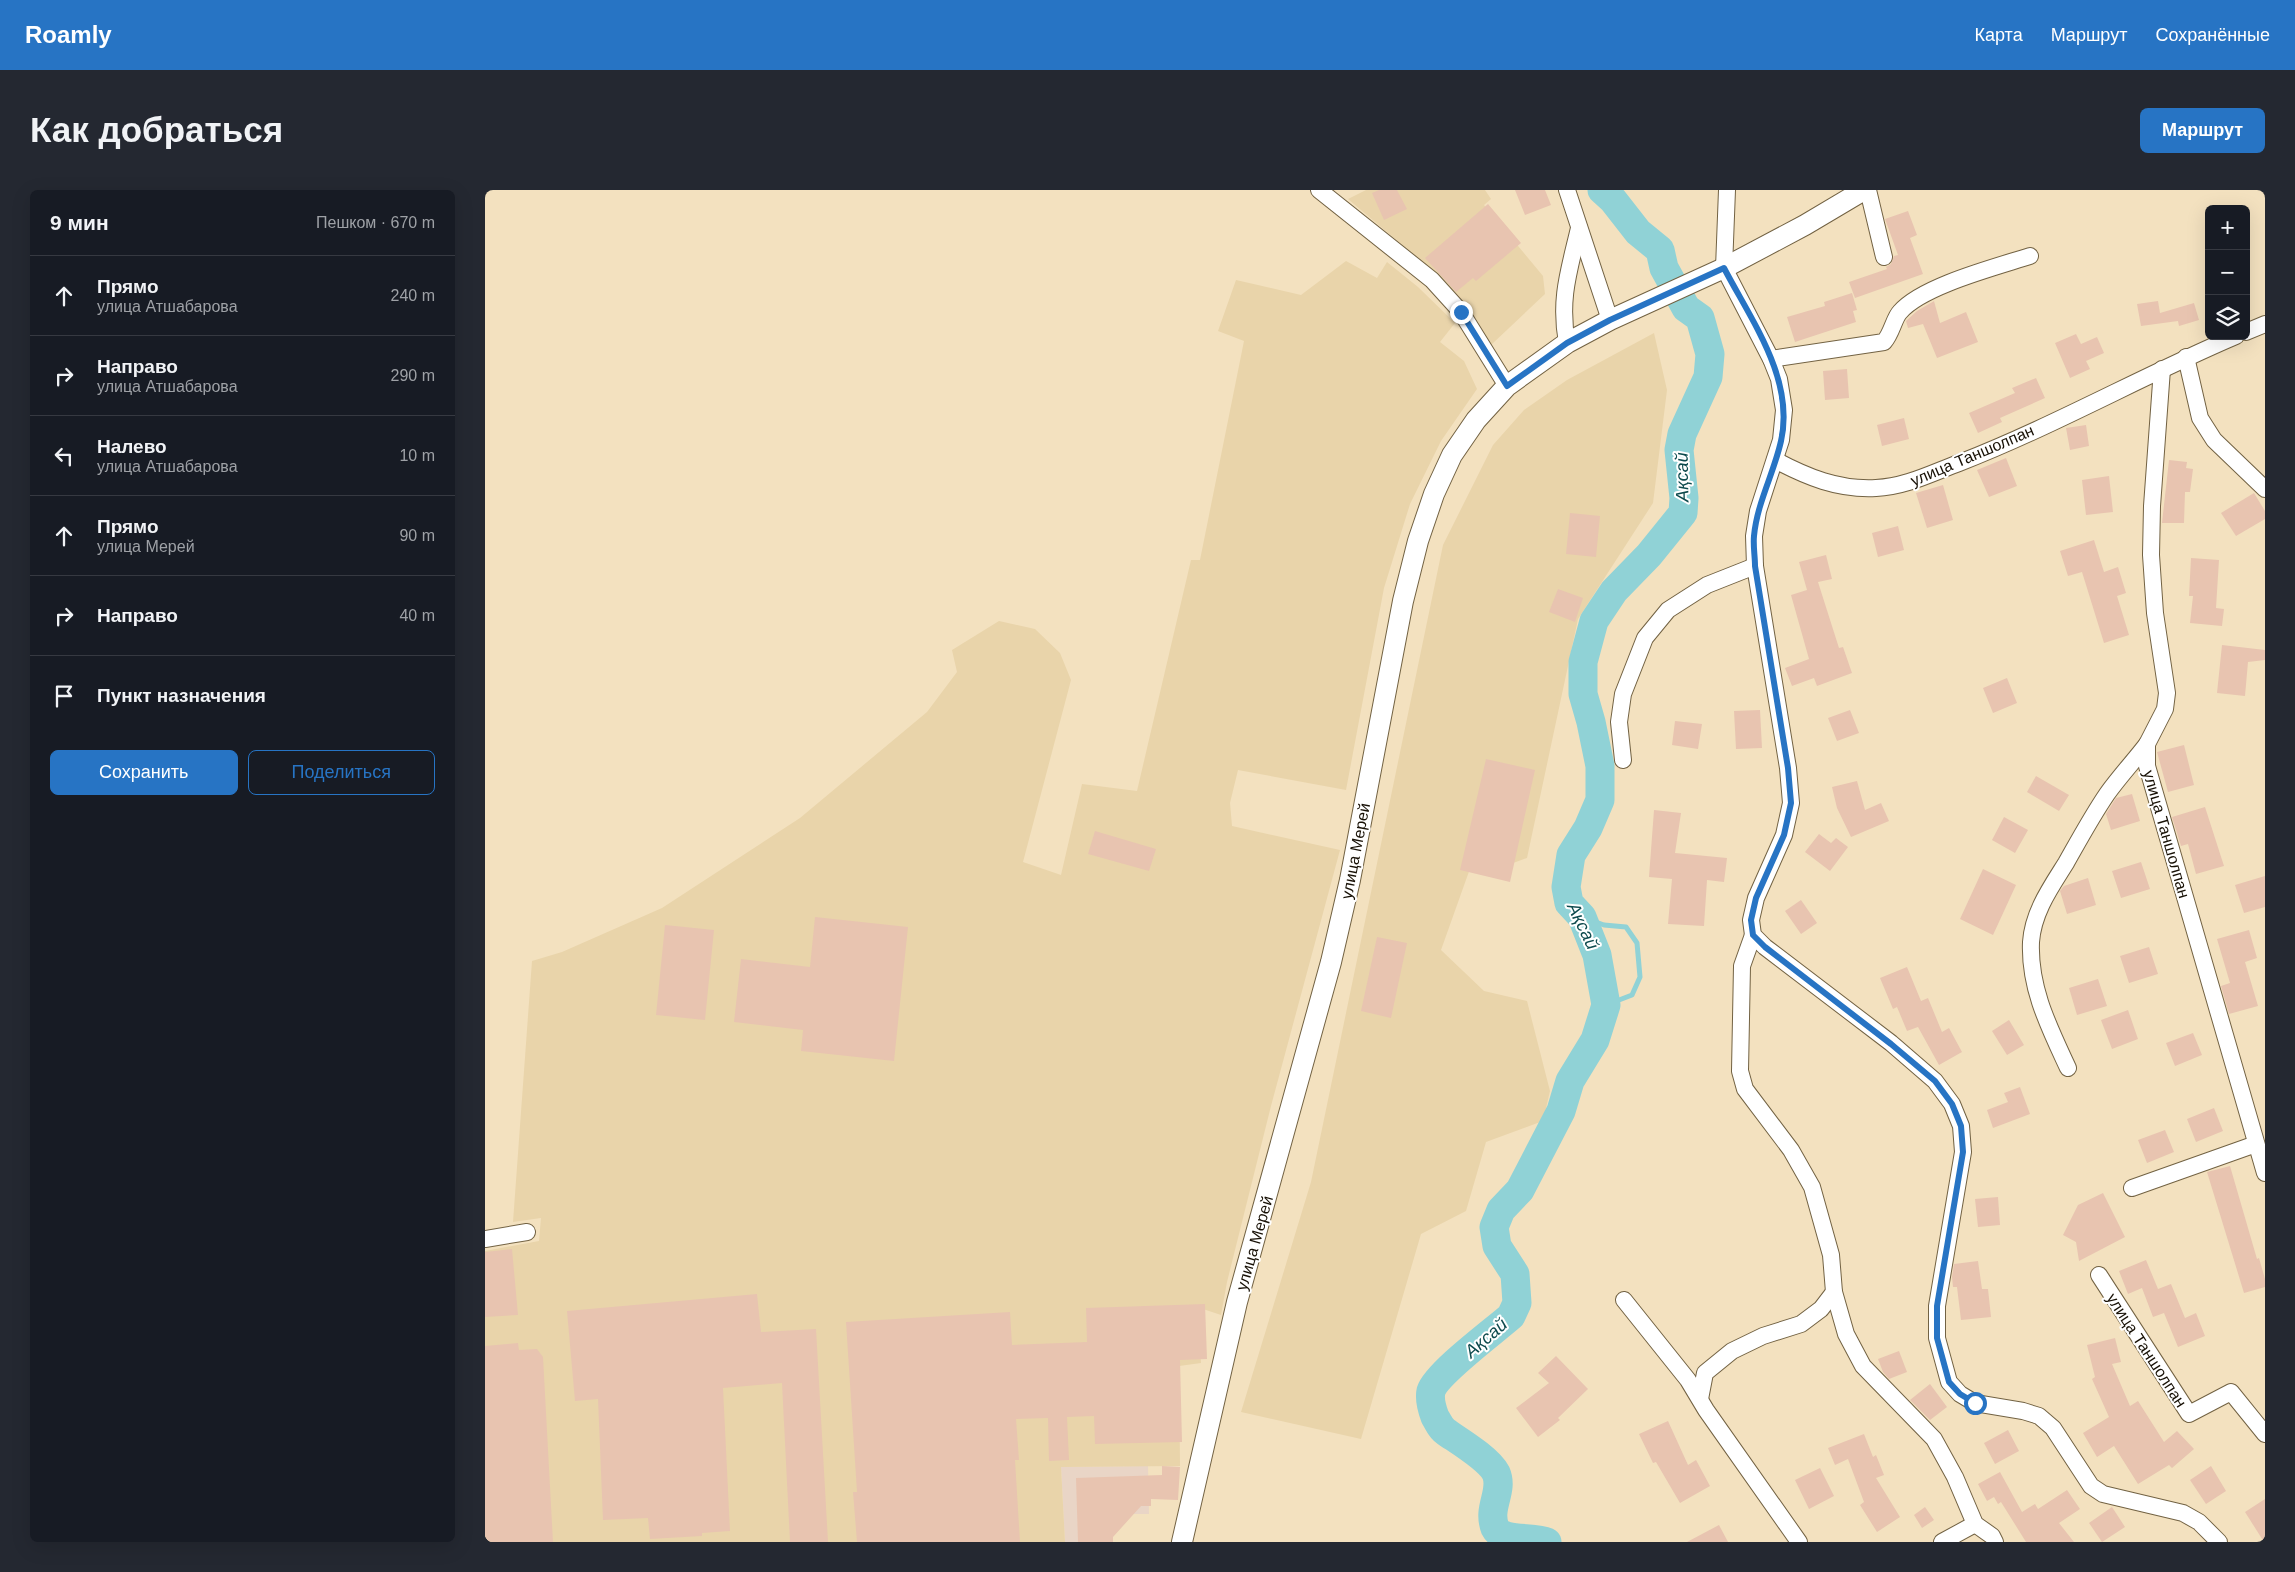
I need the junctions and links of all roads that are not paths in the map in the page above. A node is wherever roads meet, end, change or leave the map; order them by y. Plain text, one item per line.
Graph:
1 (1319, 190) edge
2 (1567, 190) edge
3 (1727, 190) edge
4 (1864, 190) edge
5 (1868, 190) edge
6 (1579, 228) junction
7 (2030, 256) dead end
8 (1884, 257) dead end
9 (1724, 268) junction
10 (1610, 320) junction
11 (2265, 324) edge
12 (2250, 330) edge
13 (2226, 340) edge
14 (1567, 343) junction
15 (2186, 357) junction
16 (1771, 359) junction
17 (2162, 369) junction
18 (1507, 386) junction
19 (1775, 460) junction
20 (2265, 488) edge
21 (1755, 566) junction
22 (2147, 744) junction
23 (1623, 760) dead end
24 (1753, 935) junction
25 (2068, 1068) dead end
26 (2256, 1144) junction
27 (2265, 1173) edge
28 (2132, 1188) dead end
29 (527, 1232) dead end
30 (485, 1239) edge
31 (2099, 1275) dead end
32 (1834, 1292) junction
33 (1624, 1300) dead end
34 (1700, 1399) junction
35 (2265, 1434) edge
36 (1975, 1524) junction
37 (1182, 1542) edge
38 (1799, 1542) edge
39 (1942, 1542) edge
40 (1995, 1542) edge
41 (2219, 1542) edge

1 - 18 street
2 - 6 street
3 - 9 street
4 - 9 main road, улица Мерей
5 - 8 street
6 - 10 street
6 - 14 street
7 - 16 street
9 - 10 main road, улица Мерей
9 - 16 street
10 - 14 main road, улица Мерей
11 - 12 street
13 - 15 street, улица Таншолпан
14 - 18 main road, улица Мерей
15 - 17 street, улица Таншолпан
15 - 20 street
16 - 19 street
17 - 19 street, улица Таншолпан
17 - 22 street, улица Таншолпан
18 - 37 main road, улица Мерей
19 - 21 street
21 - 23 street
21 - 24 street
22 - 25 street
22 - 26 street, улица Таншолпан
24 - 32 street
24 - 41 street
26 - 27 street, улица Таншолпан
26 - 28 street
29 - 30 street
31 - 35 street, улица Таншолпан
32 - 34 street
32 - 36 street
33 - 34 street
34 - 38 street
36 - 39 street
36 - 40 street

